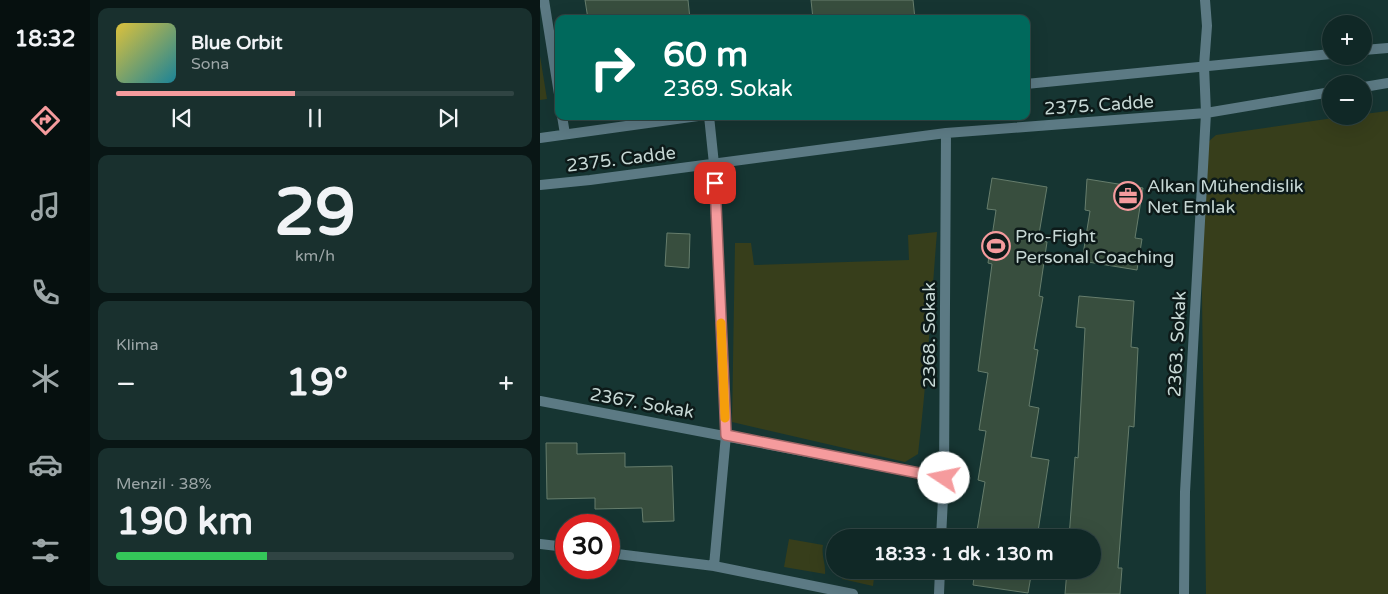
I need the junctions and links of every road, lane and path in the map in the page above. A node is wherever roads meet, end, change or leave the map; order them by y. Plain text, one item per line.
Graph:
1 (544, 0) edge
2 (1205, 0) edge
3 (1388, 48) edge
4 (1372, 49) edge
5 (1322, 55) edge
6 (1204, 66) junction
7 (555, 69) edge
8 (1388, 83) edge
9 (1030, 84) edge
10 (1372, 86) edge
11 (1322, 94) edge
12 (1206, 113) junction
13 (563, 120) edge
14 (668, 120) edge
15 (709, 120) edge
16 (946, 133) junction
17 (565, 134) junction
18 (540, 138) edge
19 (714, 164) junction
20 (540, 185) edge
21 (540, 401) edge
22 (726, 435) junction
23 (944, 478) junction
24 (941, 529) edge
25 (540, 544) edge
26 (555, 546) edge
27 (620, 554) edge
28 (714, 566) junction
29 (940, 579) edge
30 (854, 594) edge
31 (939, 594) edge
32 (1184, 594) edge

1 - 7 street
2 - 6 street, 2363. Sokak
3 - 4 street
5 - 6 street, 2375. Cadde
6 - 9 street, 2375. Cadde
6 - 12 street, 2363. Sokak
8 - 10 street
11 - 12 street, 2375. Cadde
12 - 16 street, 2375. Cadde
12 - 32 street, 2363. Sokak
13 - 17 street
14 - 17 street, 2375. Cadde
15 - 19 street
16 - 19 street, 2375. Cadde
16 - 23 street, 2368. Sokak
17 - 18 street, 2375. Cadde
19 - 20 street, 2375. Cadde
19 - 22 street
21 - 22 street, 2367. Sokak
22 - 23 street, 2367. Sokak
22 - 28 street
23 - 24 street, 2368. Sokak
25 - 26 street
27 - 28 street
28 - 30 street
29 - 31 street

